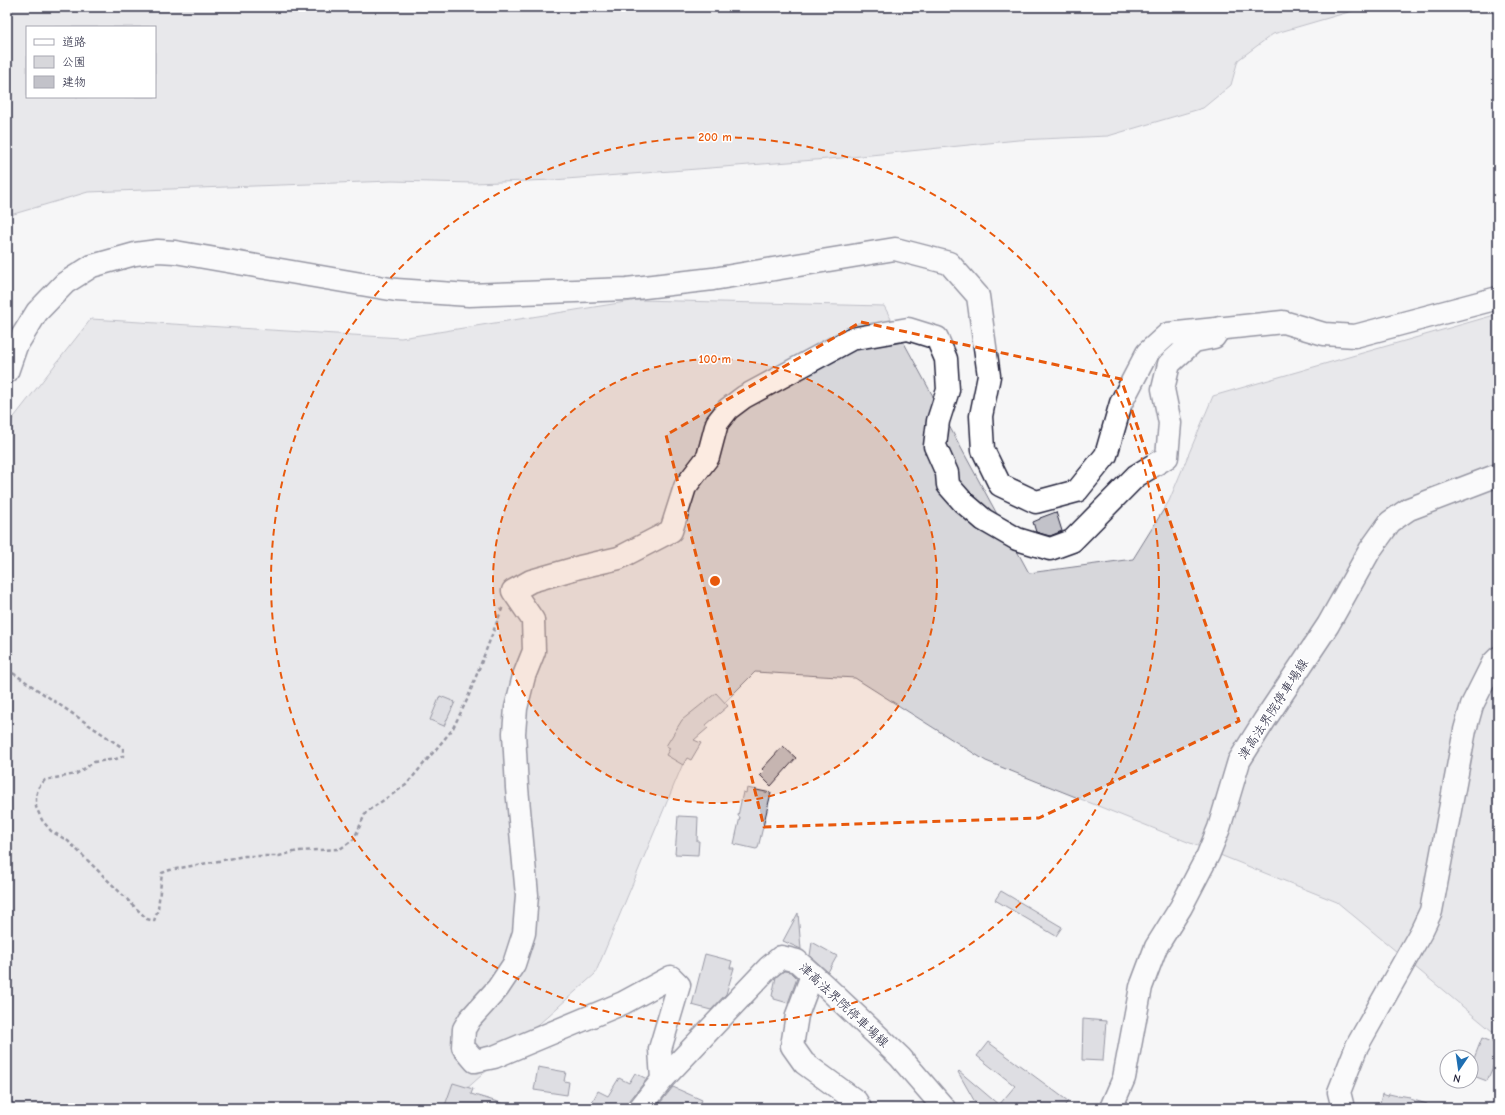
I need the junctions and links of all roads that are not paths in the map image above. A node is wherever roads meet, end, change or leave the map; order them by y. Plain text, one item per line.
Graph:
1 (1498, 298) edge
2 (1220, 328) junction
3 (7, 372) edge
4 (1498, 475) edge
5 (1498, 658) edge
6 (812, 975) junction
7 (662, 1080) junction
8 (640, 1108) edge
9 (860, 1108) edge
10 (944, 1108) edge
11 (1111, 1108) edge
12 (1343, 1108) edge

1 - 2 street
2 - 3 street
2 - 7 street
4 - 11 street, 津高法界院停車場線
5 - 12 street
6 - 7 street, 津高法界院停車場線
6 - 9 street
6 - 10 street, 津高法界院停車場線
7 - 8 street, 津高法界院停車場線

